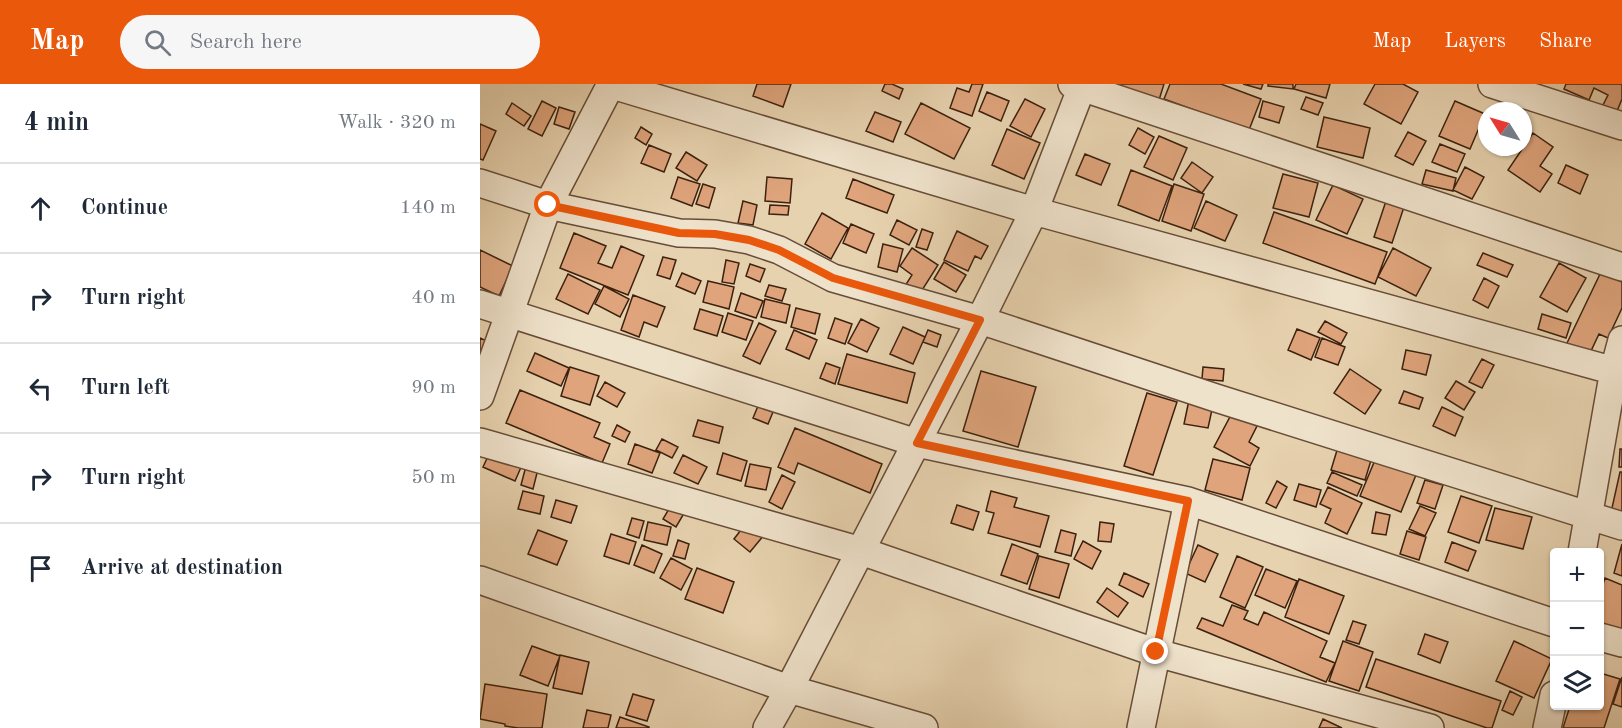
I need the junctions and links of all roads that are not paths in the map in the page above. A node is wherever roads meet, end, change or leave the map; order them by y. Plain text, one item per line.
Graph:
1 (610, 84) edge
2 (1492, 84) edge
3 (1079, 85) edge
4 (1622, 126) edge
5 (480, 183) edge
6 (548, 205) junction
7 (1034, 211) junction
8 (1622, 267) edge
9 (480, 304) edge
10 (511, 313) junction
11 (980, 320) junction
12 (1622, 340) edge
13 (1618, 371) edge
14 (480, 396) edge
15 (480, 442) edge
16 (917, 443) junction
17 (1188, 501) junction
18 (1588, 517) junction
19 (1622, 526) edge
20 (1583, 548) edge
21 (861, 551) junction
22 (480, 580) edge
23 (1550, 622) edge
24 (1604, 638) edge
25 (1622, 643) edge
26 (1156, 652) junction
27 (789, 689) junction
28 (1551, 710) edge
29 (767, 728) edge
30 (924, 728) edge
31 (1141, 728) edge
32 (1430, 728) edge
33 (1547, 728) edge

1 - 6 street
1 - 7 street
2 - 4 street
3 - 7 street
3 - 8 street
5 - 6 street
6 - 10 street
6 - 11 street
7 - 11 street
7 - 13 street
9 - 10 street
10 - 14 street
10 - 16 street
11 - 16 street
11 - 18 street
12 - 13 street
13 - 18 street
15 - 21 street
16 - 17 street
16 - 21 street
17 - 23 street
17 - 26 street
18 - 19 street
18 - 20 street
21 - 26 street
21 - 27 street
22 - 27 street
24 - 25 street
26 - 31 street
26 - 32 street
27 - 29 street
27 - 30 street
28 - 33 street

